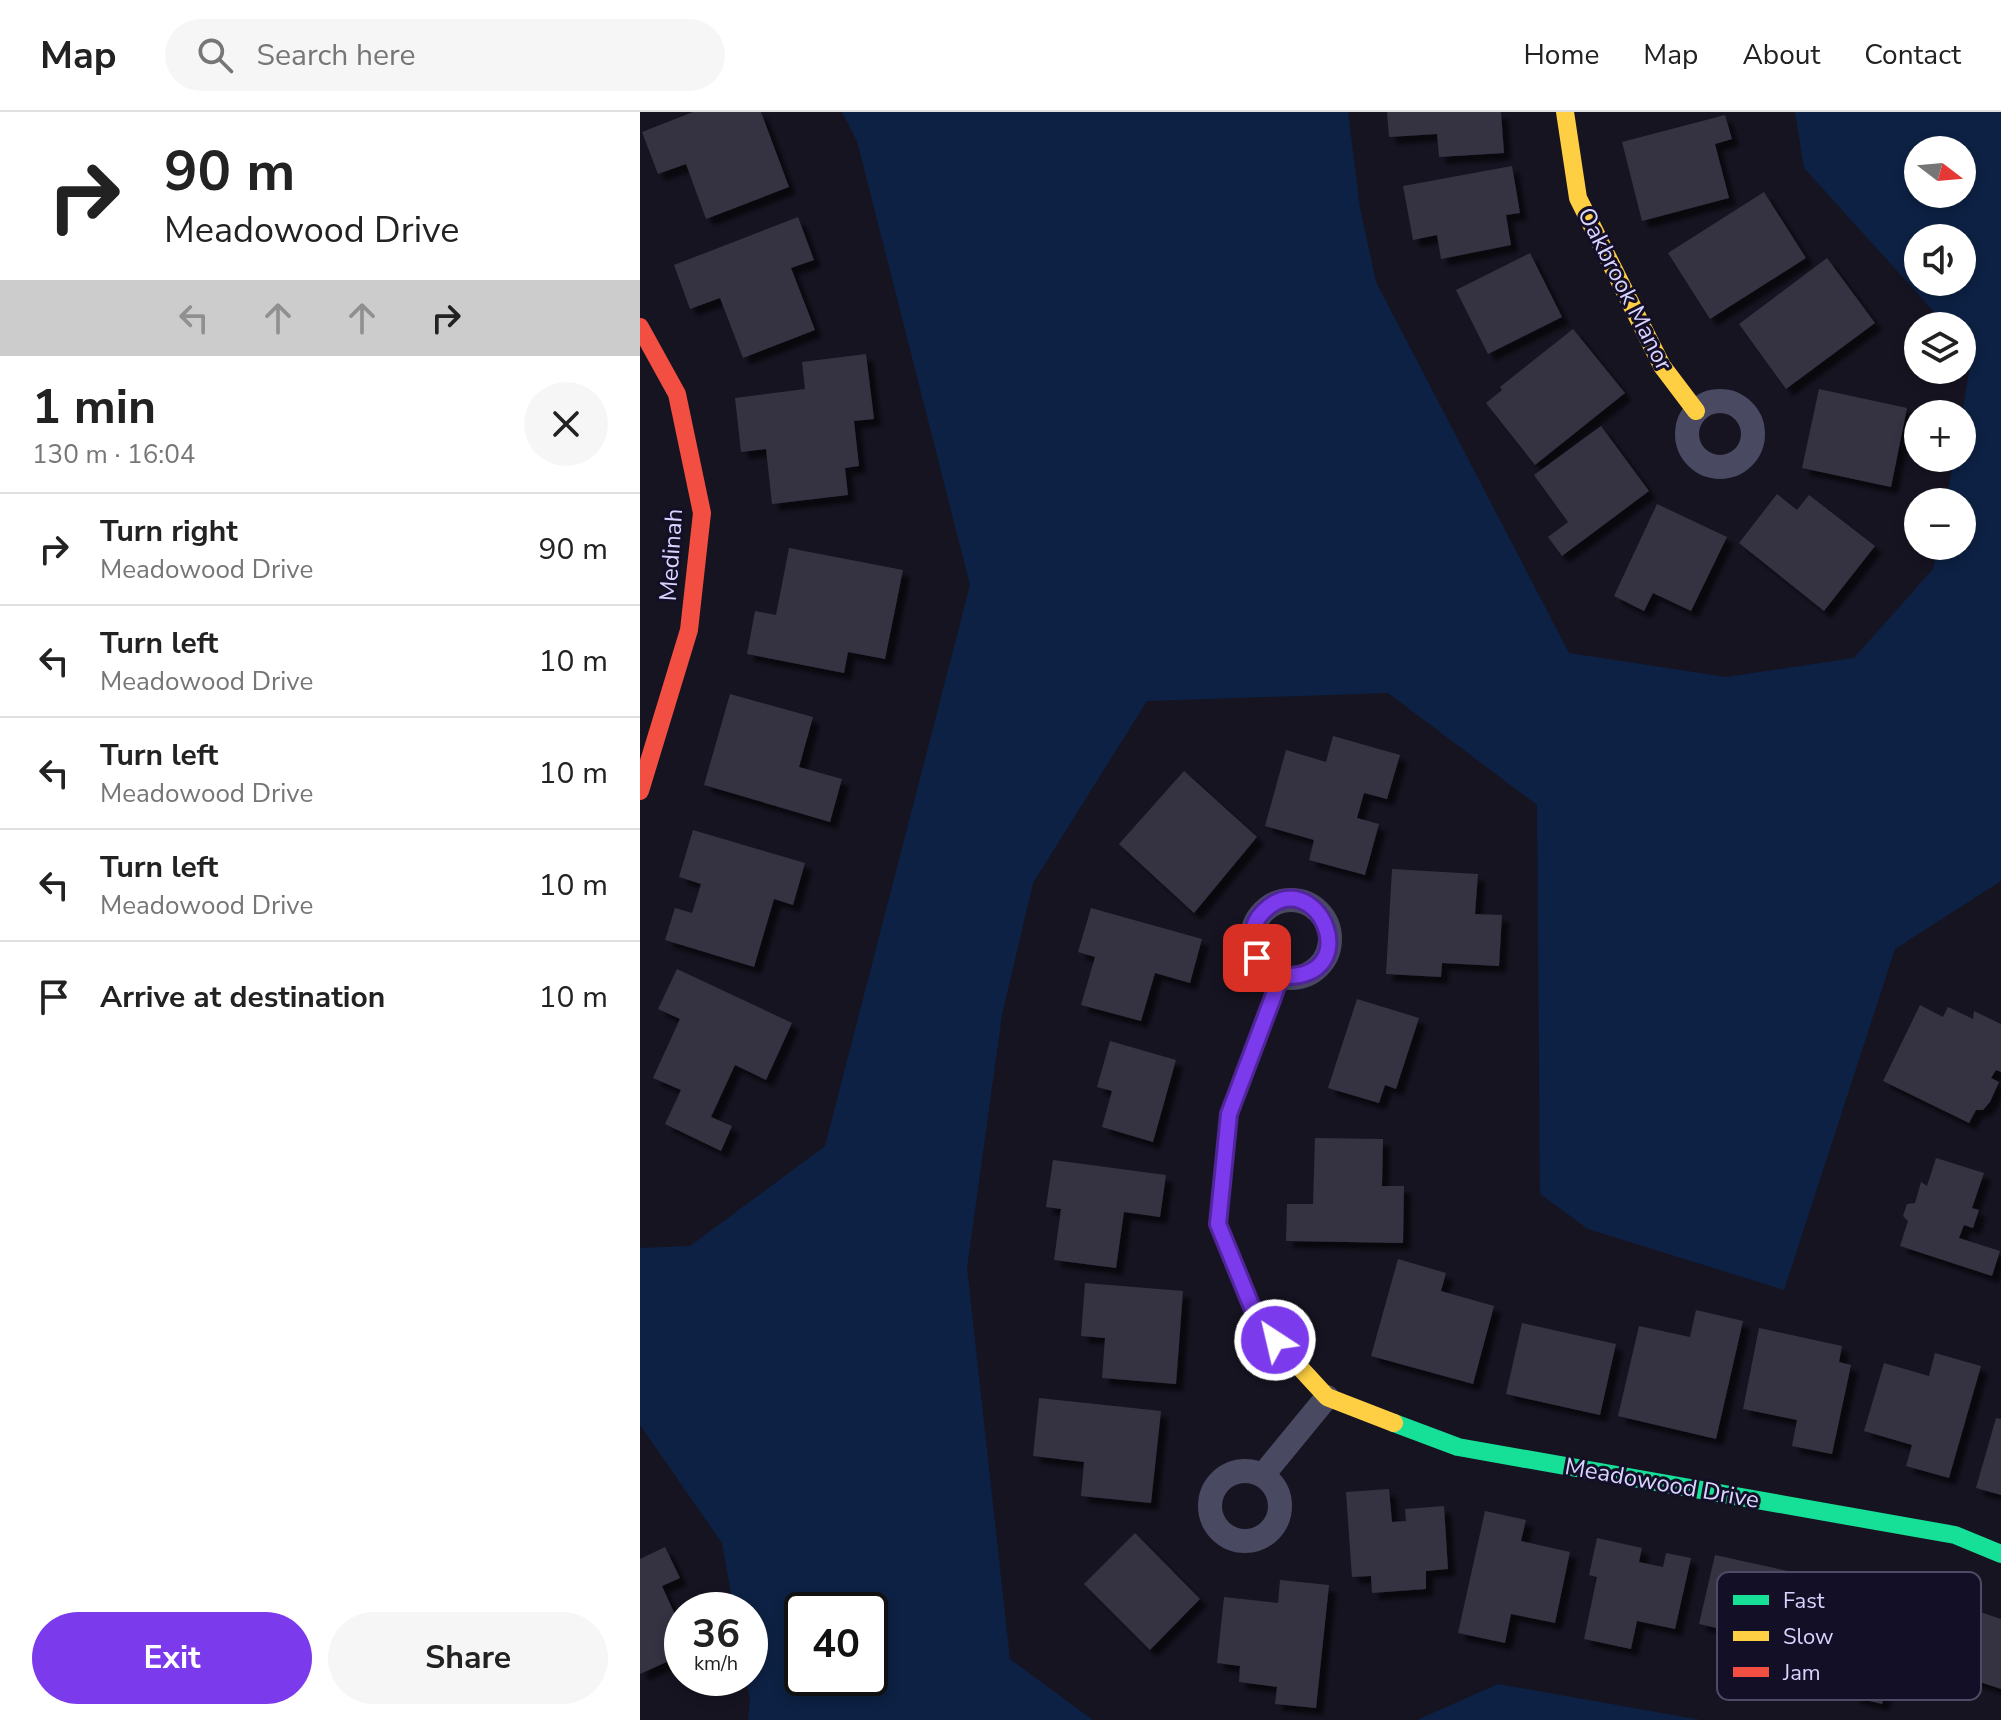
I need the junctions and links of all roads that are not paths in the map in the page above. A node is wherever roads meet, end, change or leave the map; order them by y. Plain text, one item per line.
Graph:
1 (1565, 112) edge
2 (640, 327) edge
3 (1696, 411) dead end
4 (640, 791) edge
5 (1281, 976) dead end
6 (1327, 1397) junction
7 (1263, 1475) dead end
8 (2001, 1554) edge

1 - 3 street, Oakbrook Manor
2 - 4 street, Medinah
5 - 6 street, Meadowood Drive
6 - 7 street
6 - 8 street, Meadowood Drive

